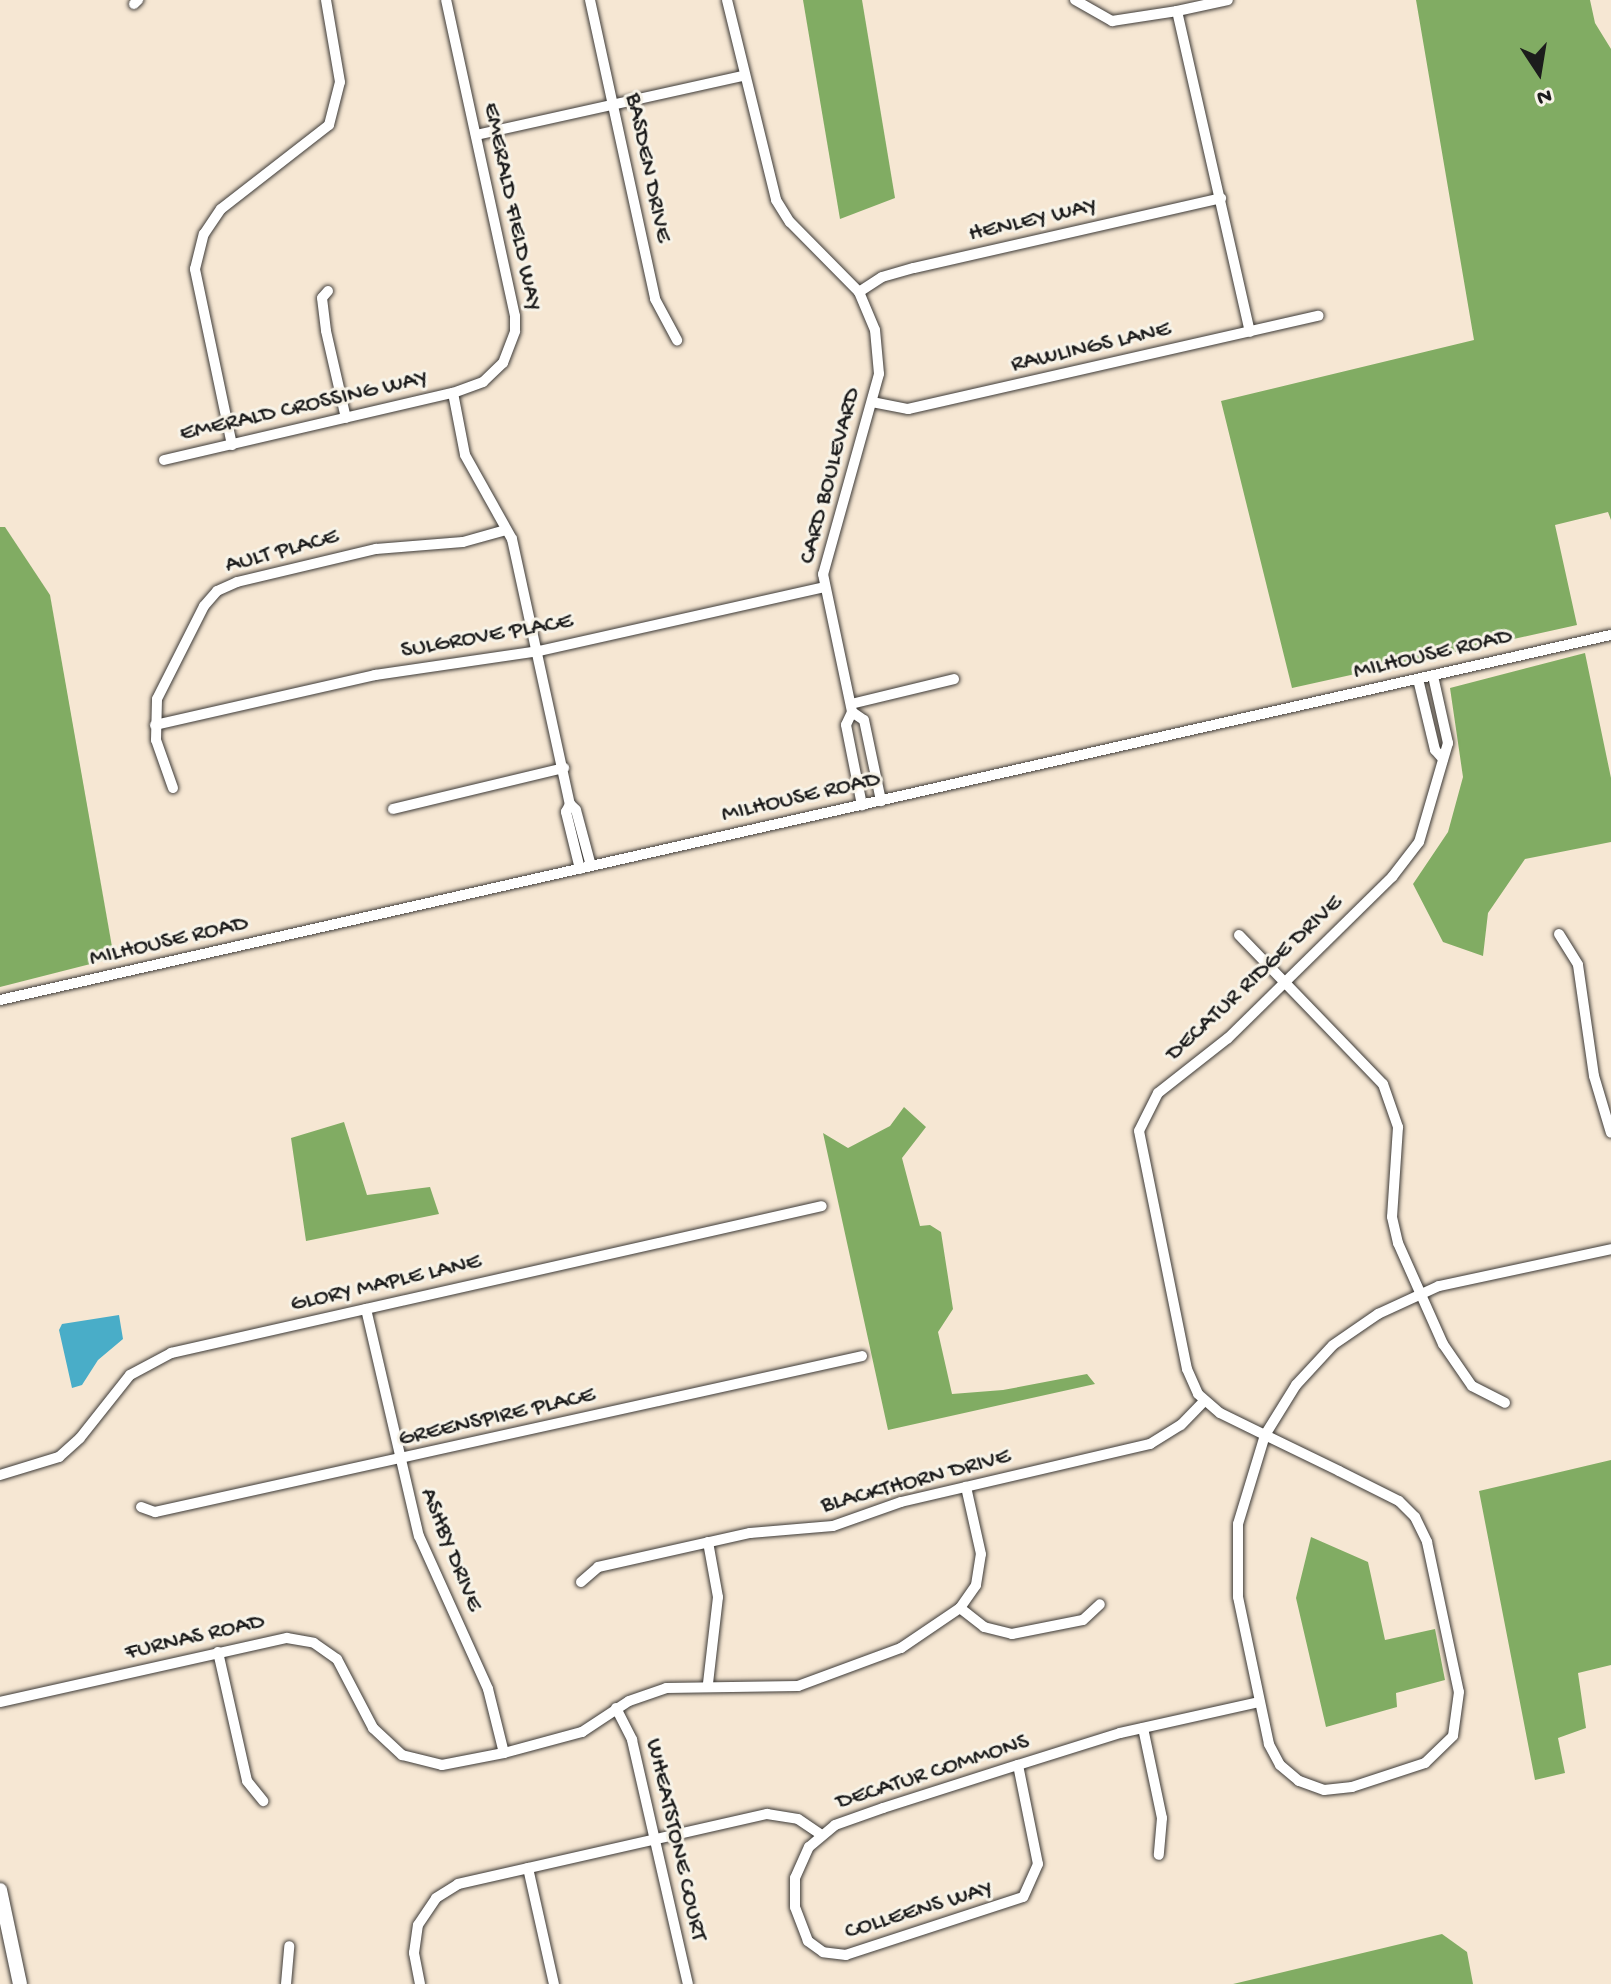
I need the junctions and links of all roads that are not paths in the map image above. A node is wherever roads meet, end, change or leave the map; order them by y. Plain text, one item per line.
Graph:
1 (326, 0) edge
2 (446, 0) edge
3 (590, 0) edge
4 (727, 0) edge
5 (1075, 0) edge
6 (1228, 0) edge
7 (1177, 11) junction
8 (743, 76) junction
9 (614, 105) junction
10 (476, 135) junction
11 (1221, 198) junction
12 (328, 291) dead end
13 (859, 292) junction
14 (1319, 316) dead end
15 (1250, 332) junction
16 (677, 340) dead end
17 (453, 393) junction
18 (872, 402) junction
19 (346, 418) junction
20 (232, 445) junction
21 (164, 460) dead end
22 (506, 530) junction
23 (825, 587) junction
24 (1611, 635) edge
25 (539, 651) junction
26 (1433, 676) junction
27 (954, 679) dead end
28 (1418, 679) junction
29 (852, 708) junction
30 (155, 725) junction
31 (1443, 759) junction
32 (564, 768) junction
33 (173, 788) dead end
34 (881, 801) junction
35 (862, 805) junction
36 (393, 809) dead end
37 (586, 868) junction
38 (1559, 934) dead end
39 (1239, 935) dead end
40 (1285, 981) junction
41 (0, 1000) edge
42 (1611, 1133) edge
43 (822, 1206) dead end
44 (1611, 1249) edge
45 (1418, 1294) junction
46 (366, 1309) junction
47 (862, 1356) dead end
48 (1204, 1401) junction
49 (1505, 1403) dead end
50 (1265, 1435) junction
51 (398, 1461) junction
52 (0, 1475) edge
53 (966, 1487) junction
54 (141, 1507) dead end
55 (708, 1542) junction
56 (581, 1582) dead end
57 (1100, 1604) dead end
58 (960, 1608) junction
59 (218, 1652) junction
60 (708, 1684) junction
61 (0, 1702) edge
62 (1259, 1702) junction
63 (616, 1708) junction
64 (1143, 1728) junction
65 (504, 1753) junction
66 (1018, 1765) junction
67 (263, 1801) dead end
68 (820, 1834) junction
69 (655, 1839) junction
70 (1159, 1855) dead end
71 (528, 1868) junction
72 (0, 1890) edge
73 (289, 1946) dead end
74 (20, 1984) edge
75 (286, 1984) edge
76 (420, 1984) edge
77 (554, 1984) edge
78 (688, 1984) edge

1 - 20 street
2 - 10 street, EMERALD FIELD WAY
3 - 9 street, BASDEN DRIVE
4 - 8 street, CARD BOULEVARD
5 - 7 street
6 - 7 street
7 - 11 street
8 - 9 street
8 - 13 street, CARD BOULEVARD
9 - 10 street
9 - 16 street, BASDEN DRIVE
10 - 17 street, EMERALD FIELD WAY
11 - 13 street, HENLEY WAY
11 - 15 street
12 - 19 street
13 - 18 street, CARD BOULEVARD
14 - 15 street, RAWLINGS LANE
15 - 18 street, RAWLINGS LANE
17 - 19 street, EMERALD CROSSING WAY
17 - 22 street
18 - 23 street, CARD BOULEVARD
19 - 20 street, EMERALD CROSSING WAY
20 - 21 street, EMERALD CROSSING WAY
22 - 25 street
22 - 30 street, AULT PLACE
23 - 25 street, SULGROVE PLACE
23 - 29 street, CARD BOULEVARD
24 - 26 street, MILHOUSE ROAD
25 - 30 street, SULGROVE PLACE
25 - 32 street
26 - 28 street, MILHOUSE ROAD
26 - 31 street, DECATUR RIDGE DRIVE
27 - 29 street
28 - 31 street
28 - 34 street, MILHOUSE ROAD
29 - 34 street, CARD BOULEVARD
29 - 35 street, CARD BOULEVARD
30 - 33 street
31 - 40 street, DECATUR RIDGE DRIVE
32 - 36 street
32 - 37 street
34 - 35 street, MILHOUSE ROAD
35 - 37 street, MILHOUSE ROAD
37 - 41 street, MILHOUSE ROAD
38 - 42 street
39 - 40 street
40 - 45 street
40 - 48 street, DECATUR RIDGE DRIVE
43 - 46 street, GLORY MAPLE LANE
44 - 45 street
45 - 49 street
45 - 50 street
46 - 51 street, ASHBY DRIVE
46 - 52 street, GLORY MAPLE LANE
47 - 51 street, GREENSPIRE PLACE
48 - 50 street
48 - 53 street, BLACKTHORN DRIVE
50 - 62 street
50 - 62 street
51 - 54 street, GREENSPIRE PLACE
51 - 65 street, ASHBY DRIVE
53 - 55 street, BLACKTHORN DRIVE
53 - 58 street
55 - 56 street, BLACKTHORN DRIVE
55 - 60 street
57 - 58 street
58 - 60 street, FURNAS ROAD
59 - 61 street, FURNAS ROAD
59 - 65 street, FURNAS ROAD
59 - 67 street
60 - 63 street, FURNAS ROAD
62 - 64 street, DECATUR COMMONS
63 - 65 street, FURNAS ROAD
63 - 69 street, WHEATSTONE COURT
64 - 66 street, DECATUR COMMONS
64 - 70 street
66 - 68 street, DECATUR COMMONS
66 - 68 street, COLLEENS WAY
68 - 69 street, DECATUR COMMONS
69 - 71 street, DECATUR COMMONS
69 - 78 street, WHEATSTONE COURT
71 - 76 street, DECATUR COMMONS
71 - 77 street
72 - 74 main road
73 - 75 street

